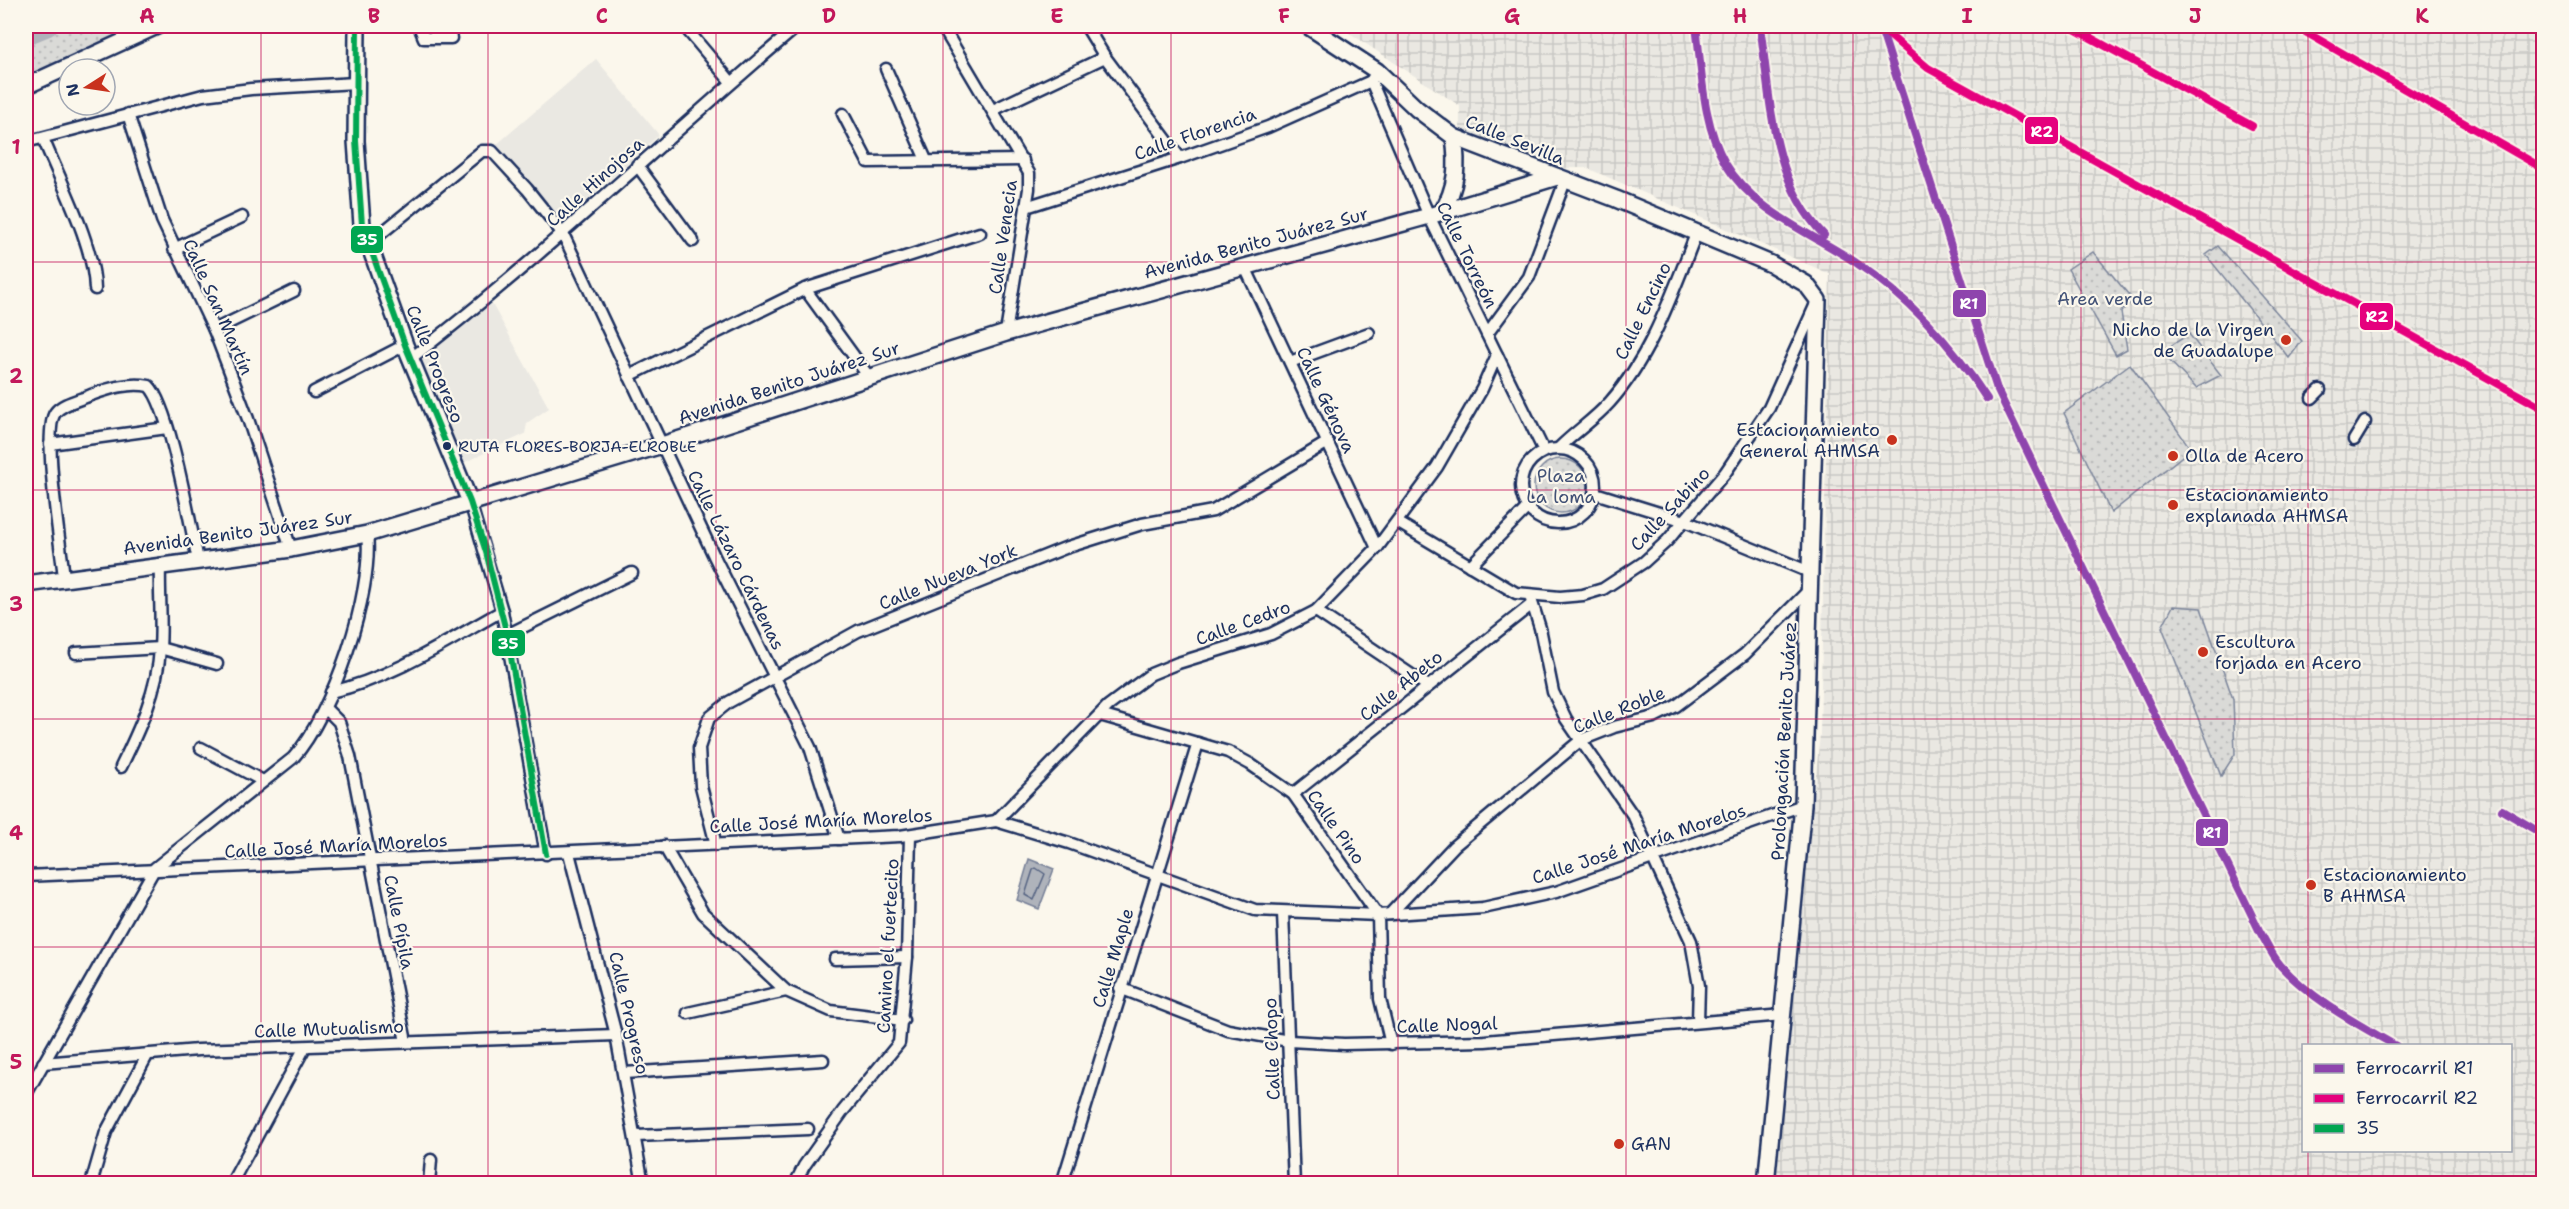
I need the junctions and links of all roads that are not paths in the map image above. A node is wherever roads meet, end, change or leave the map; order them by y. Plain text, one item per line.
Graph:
1 (158, 26) edge
2 (357, 26) edge
3 (419, 26) edge
4 (684, 26) edge
5 (798, 26) edge
6 (942, 26) edge
7 (1086, 26) edge
8 (1308, 26) edge
9 (451, 38) dead end
10 (1105, 57) junction
11 (886, 69) dead end
12 (1374, 76) junction
13 (731, 82) junction
14 (356, 83) junction
15 (26, 86) edge
16 (993, 110) junction
17 (128, 114) junction
18 (843, 114) dead end
19 (1454, 137) junction
20 (43, 138) junction
21 (26, 142) edge
22 (1180, 158) junction
23 (926, 159) junction
24 (1023, 160) junction
25 (637, 165) junction
26 (1561, 179) junction
27 (1026, 207) junction
28 (1435, 214) junction
29 (242, 217) dead end
30 (980, 233) dead end
31 (563, 234) junction
32 (1696, 234) junction
33 (693, 241) dead end
34 (367, 245) junction
35 (174, 249) junction
36 (1245, 267) junction
37 (805, 289) junction
38 (95, 290) dead end
39 (294, 291) dead end
40 (1818, 300) junction
41 (214, 330) junction
42 (1006, 333) junction
43 (1369, 333) dead end
44 (1487, 334) junction
45 (407, 352) junction
46 (1497, 355) junction
47 (1290, 362) junction
48 (629, 375) junction
49 (869, 377) junction
50 (314, 392) dead end
51 (2365, 422) dead end
52 (167, 428) junction
53 (2354, 440) dead end
54 (1328, 442) junction
55 (50, 444) junction
56 (662, 445) junction
57 (1558, 448) junction
58 (1544, 450) junction
59 (1595, 493) junction
60 (470, 502) junction
61 (1528, 507) junction
62 (1685, 520) junction
63 (1397, 522) junction
64 (367, 534) junction
65 (1377, 548) junction
66 (291, 549) junction
67 (198, 560) junction
68 (160, 564) junction
69 (1470, 566) junction
70 (632, 573) dead end
71 (1812, 573) junction
72 (64, 577) junction
73 (26, 584) edge
74 (1810, 589) junction
75 (1530, 601) junction
76 (501, 611) junction
77 (1316, 611) junction
78 (507, 635) junction
79 (160, 648) junction
80 (76, 653) dead end
81 (217, 664) dead end
82 (775, 677) junction
83 (1428, 686) junction
84 (331, 692) junction
85 (325, 708) junction
86 (1100, 715) junction
87 (1581, 740) junction
88 (1198, 743) junction
89 (201, 748) dead end
90 (121, 767) dead end
91 (263, 781) junction
92 (1293, 794) junction
93 (1803, 805) junction
94 (996, 821) junction
95 (910, 835) junction
96 (839, 839) junction
97 (716, 845) junction
98 (664, 846) junction
99 (569, 853) junction
100 (546, 854) junction
101 (1655, 859) junction
102 (369, 860) junction
103 (152, 873) junction
104 (1155, 874) junction
105 (26, 876) edge
106 (1283, 913) junction
107 (1390, 914) junction
108 (1378, 915) junction
109 (907, 957) junction
110 (835, 959) dead end
111 (1120, 988) junction
112 (786, 991) junction
113 (688, 1013) dead end
114 (1783, 1015) junction
115 (903, 1020) junction
116 (1698, 1021) junction
117 (616, 1035) junction
118 (1289, 1041) junction
119 (406, 1042) junction
120 (1391, 1044) junction
121 (305, 1047) junction
122 (148, 1054) junction
123 (823, 1060) dead end
124 (43, 1063) junction
125 (624, 1073) junction
126 (26, 1094) edge
127 (808, 1129) dead end
128 (636, 1136) junction
129 (431, 1160) dead end
130 (91, 1184) edge
131 (231, 1184) edge
132 (429, 1184) edge
133 (643, 1184) edge
134 (795, 1184) edge
135 (1062, 1184) edge
136 (1294, 1184) edge
137 (1766, 1184) edge

1 - 15 street
2 - 14 street, Calle Progreso
3 - 9 street
4 - 13 street
5 - 13 street, Calle Hinojosa
6 - 16 street, Calle Venecia
7 - 10 street
8 - 12 street, Calle Sevilla
10 - 16 street
10 - 22 street
11 - 23 street
12 - 19 street, Calle Sevilla
12 - 22 street, Calle Florencia
12 - 28 street, Calle Torreón
13 - 25 street, Calle Hinojosa
14 - 17 street
14 - 34 street, Calle Progreso
16 - 24 street, Calle Venecia
17 - 20 street
17 - 35 street, Calle San Martín
18 - 23 street
19 - 26 street, Calle Sevilla
19 - 28 street
20 - 21 street
20 - 38 street
22 - 27 street, Calle Florencia
23 - 24 street
24 - 27 street, Calle Venecia
25 - 31 street, Calle Hinojosa
25 - 33 street
26 - 28 street, Avenida Benito Juárez Sur
26 - 32 street
26 - 44 street
27 - 42 street, Calle Venecia
28 - 36 street, Avenida Benito Juárez Sur
28 - 44 street, Calle Torreón
29 - 35 street
30 - 37 street
31 - 34 street, Calle Lázaro Cárdenas
31 - 45 street, Calle Hinojosa
31 - 48 street, Calle Lázaro Cárdenas
32 - 40 street
32 - 57 street, Calle Encino
34 - 45 street, Calle Progreso
35 - 41 street, Calle San Martín
36 - 42 street, Avenida Benito Juárez Sur
36 - 47 street, Calle Génova
37 - 48 street
37 - 49 street
39 - 41 street
40 - 62 street, Calle Sabino
40 - 71 street, Prolongación Benito Juárez
41 - 66 street, Calle San Martín
42 - 49 street, Avenida Benito Juárez Sur
43 - 47 street
44 - 46 street, Calle Torreón
45 - 50 street, Calle Hinojosa
45 - 60 street, Calle Progreso
46 - 58 street, Calle Torreón
46 - 63 street, Calle Cedro
47 - 54 street, Calle Génova
48 - 56 street, Calle Lázaro Cárdenas
49 - 56 street, Avenida Benito Juárez Sur
51 - 53 street
52 - 55 street
52 - 55 street
52 - 67 street
54 - 65 street, Calle Génova
54 - 82 street, Calle Nueva York
55 - 72 street
56 - 60 street, Avenida Benito Juárez Sur
56 - 82 street, Calle Lázaro Cárdenas
57 - 58 street
57 - 59 street
58 - 61 street
59 - 61 street
59 - 62 street
60 - 64 street, Avenida Benito Juárez Sur
60 - 76 street, Calle Progreso
61 - 69 street
62 - 71 street
62 - 75 street, Calle Sabino
63 - 65 street, Calle Cedro
63 - 69 street, Calle Sabino
64 - 66 street, Avenida Benito Juárez Sur
64 - 84 street
65 - 77 street, Calle Cedro
66 - 67 street, Avenida Benito Juárez Sur
67 - 68 street, Avenida Benito Juárez Sur
68 - 72 street, Avenida Benito Juárez Sur
68 - 79 street
69 - 75 street, Calle Sabino
70 - 78 street
71 - 74 street, Prolongación Benito Juárez
72 - 73 street, Avenida Benito Juárez Sur
74 - 87 street, Calle Roble
74 - 93 street, Prolongación Benito Juárez
75 - 83 street, Calle Abeto
75 - 87 street
76 - 78 street, Calle Progreso
76 - 84 street
77 - 83 street
77 - 86 street, Calle Cedro
78 - 100 street, Calle Progreso
79 - 80 street
79 - 81 street
79 - 90 street
82 - 96 street, Calle Lázaro Cárdenas
82 - 97 street, Calle Nueva York
83 - 92 street, Calle Abeto
84 - 85 street
85 - 91 street
85 - 102 street, Calle Pípila
86 - 88 street, Calle Pino
86 - 94 street, Calle Cedro
87 - 101 street
87 - 107 street, Calle Roble
88 - 92 street, Calle Pino
88 - 104 street, Calle Maple
89 - 91 street
91 - 103 street
92 - 108 street, Calle Pino
93 - 101 street, Calle José María Morelos
93 - 114 street, Prolongación Benito Juárez
94 - 95 street, Calle José María Morelos
94 - 104 street, Calle José María Morelos
95 - 96 street, Calle José María Morelos
95 - 109 street, Camino el fuertecito
96 - 97 street, Calle José María Morelos
97 - 98 street, Calle José María Morelos
98 - 99 street, Calle José María Morelos
98 - 112 street
99 - 100 street, Calle José María Morelos
99 - 117 street, Calle Progreso
100 - 102 street, Calle José María Morelos
101 - 107 street, Calle José María Morelos
101 - 116 street
102 - 103 street, Calle José María Morelos
102 - 119 street, Calle Pípila
103 - 105 street, Calle José María Morelos
103 - 124 street
104 - 106 street, Calle José María Morelos
104 - 111 street, Calle Maple
106 - 108 street, Calle José María Morelos
106 - 118 street, Calle Chopo
107 - 108 street, Calle José María Morelos
108 - 120 street
109 - 110 street
109 - 115 street, Camino el fuertecito
111 - 118 street, Calle Nogal
111 - 135 street, Calle Maple
112 - 113 street
112 - 115 street
114 - 116 street, Calle Nogal
114 - 137 street, Prolongación Benito Juárez
115 - 134 street, Camino el fuertecito
116 - 120 street, Calle Nogal
117 - 119 street, Calle Mutualismo
117 - 125 street, Calle Progreso
118 - 120 street, Calle Nogal
118 - 136 street, Calle Chopo
119 - 121 street, Calle Mutualismo
121 - 122 street, Calle Mutualismo
121 - 131 street
122 - 124 street, Calle Mutualismo
122 - 130 street
123 - 125 street
124 - 126 street
125 - 128 street, Calle Progreso
127 - 128 street
128 - 133 street, Calle Progreso
129 - 132 street

